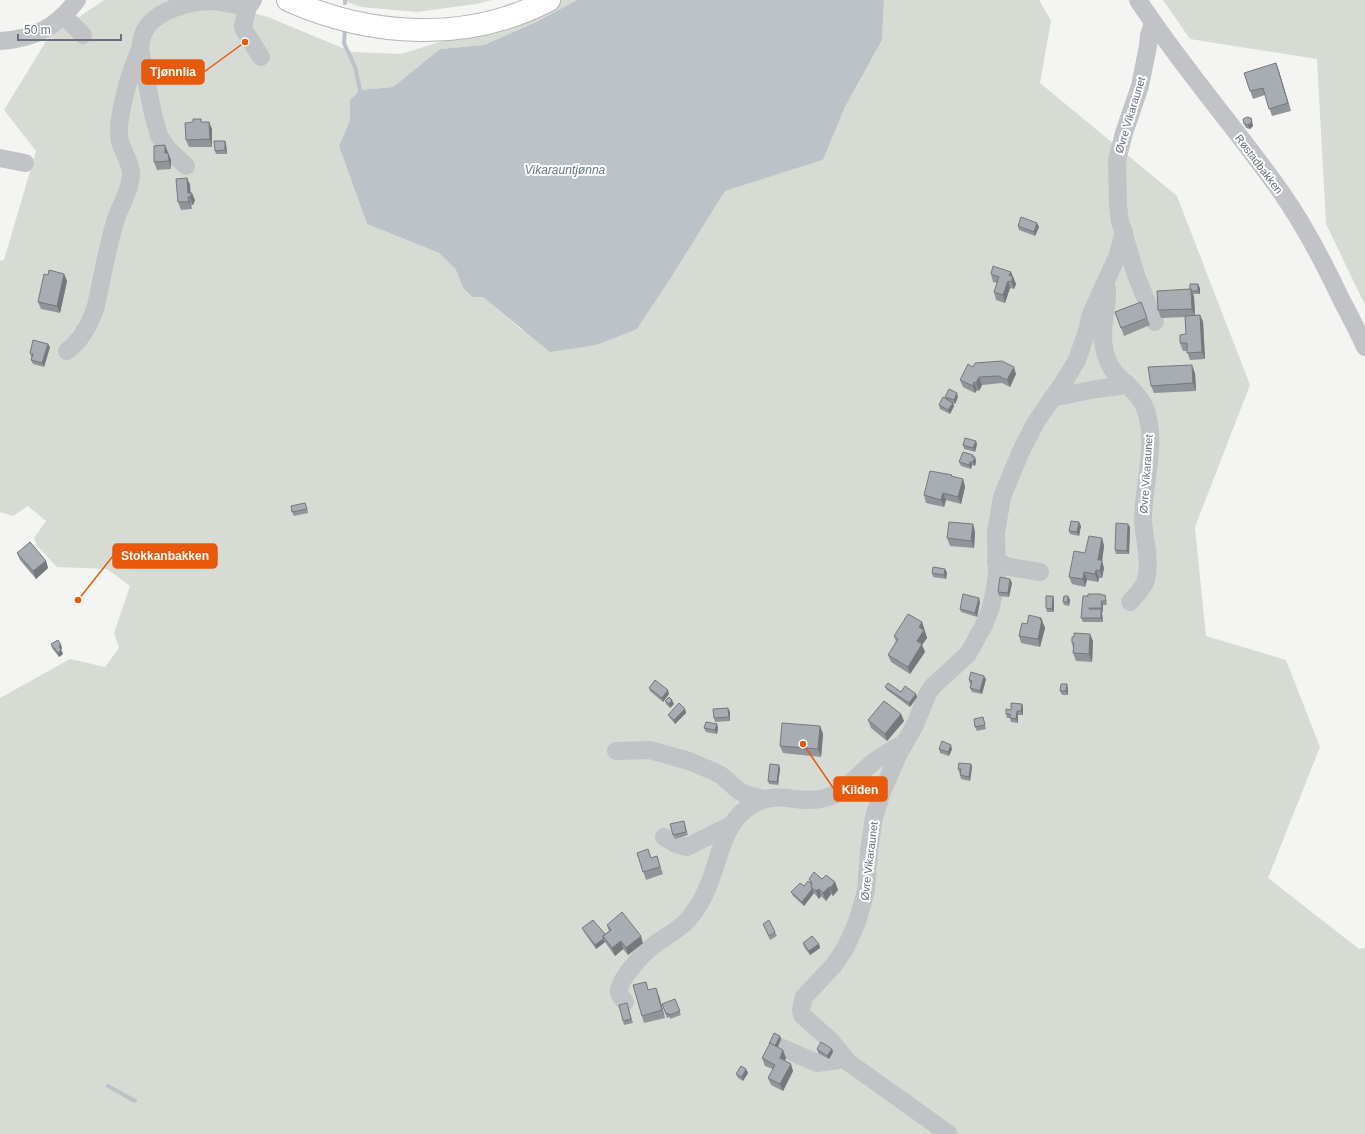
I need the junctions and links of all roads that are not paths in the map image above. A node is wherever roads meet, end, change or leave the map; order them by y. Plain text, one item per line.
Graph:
1 (77, 0) edge
2 (288, 0) edge
3 (549, 0) edge
4 (1138, 0) edge
5 (251, 4) edge
6 (64, 16) junction
7 (1153, 23) junction
8 (83, 36) dead end
9 (0, 41) edge
10 (140, 50) junction
11 (261, 57) dead end
12 (0, 158) edge
13 (25, 163) dead end
14 (186, 166) dead end
15 (1124, 232) junction
16 (1106, 282) junction
17 (1155, 322) dead end
18 (1364, 340) edge
19 (67, 351) dead end
20 (1126, 383) junction
21 (1052, 398) junction
22 (996, 562) junction
23 (1040, 572) dead end
24 (1130, 602) dead end
25 (904, 743) junction
26 (616, 751) dead end
27 (764, 799) junction
28 (731, 825) junction
29 (664, 837) dead end
30 (625, 1002) edge
31 (780, 1047) edge
32 (844, 1058) junction
33 (949, 1134) edge

1 - 6 street
2 - 3 main road
4 - 7 street, Røstadbakken
5 - 10 street
5 - 11 street
6 - 8 street
6 - 9 street
7 - 15 street, Øvre Vikaraunet
7 - 18 street, Røstadbakken
10 - 14 street
10 - 19 street
12 - 13 street
15 - 16 street, Øvre Vikaraunet
15 - 17 street, Øvre Vikaraunet
16 - 20 street, Øvre Vikaraunet
16 - 21 street, Øvre Vikaraunet
20 - 21 street
20 - 24 street, Øvre Vikaraunet
21 - 22 street, Øvre Vikaraunet
22 - 23 street
22 - 25 street, Øvre Vikaraunet
25 - 27 street, Øvre Vikaraunet
25 - 32 street, Øvre Vikaraunet
26 - 27 street, Øvre Vikaraunet
27 - 28 street, Øvre Vikaraunet
28 - 29 street, Øvre Vikaraunet
28 - 30 street, Øvre Vikaraunet
31 - 32 street
32 - 33 street, Øvre Vikaraunet

